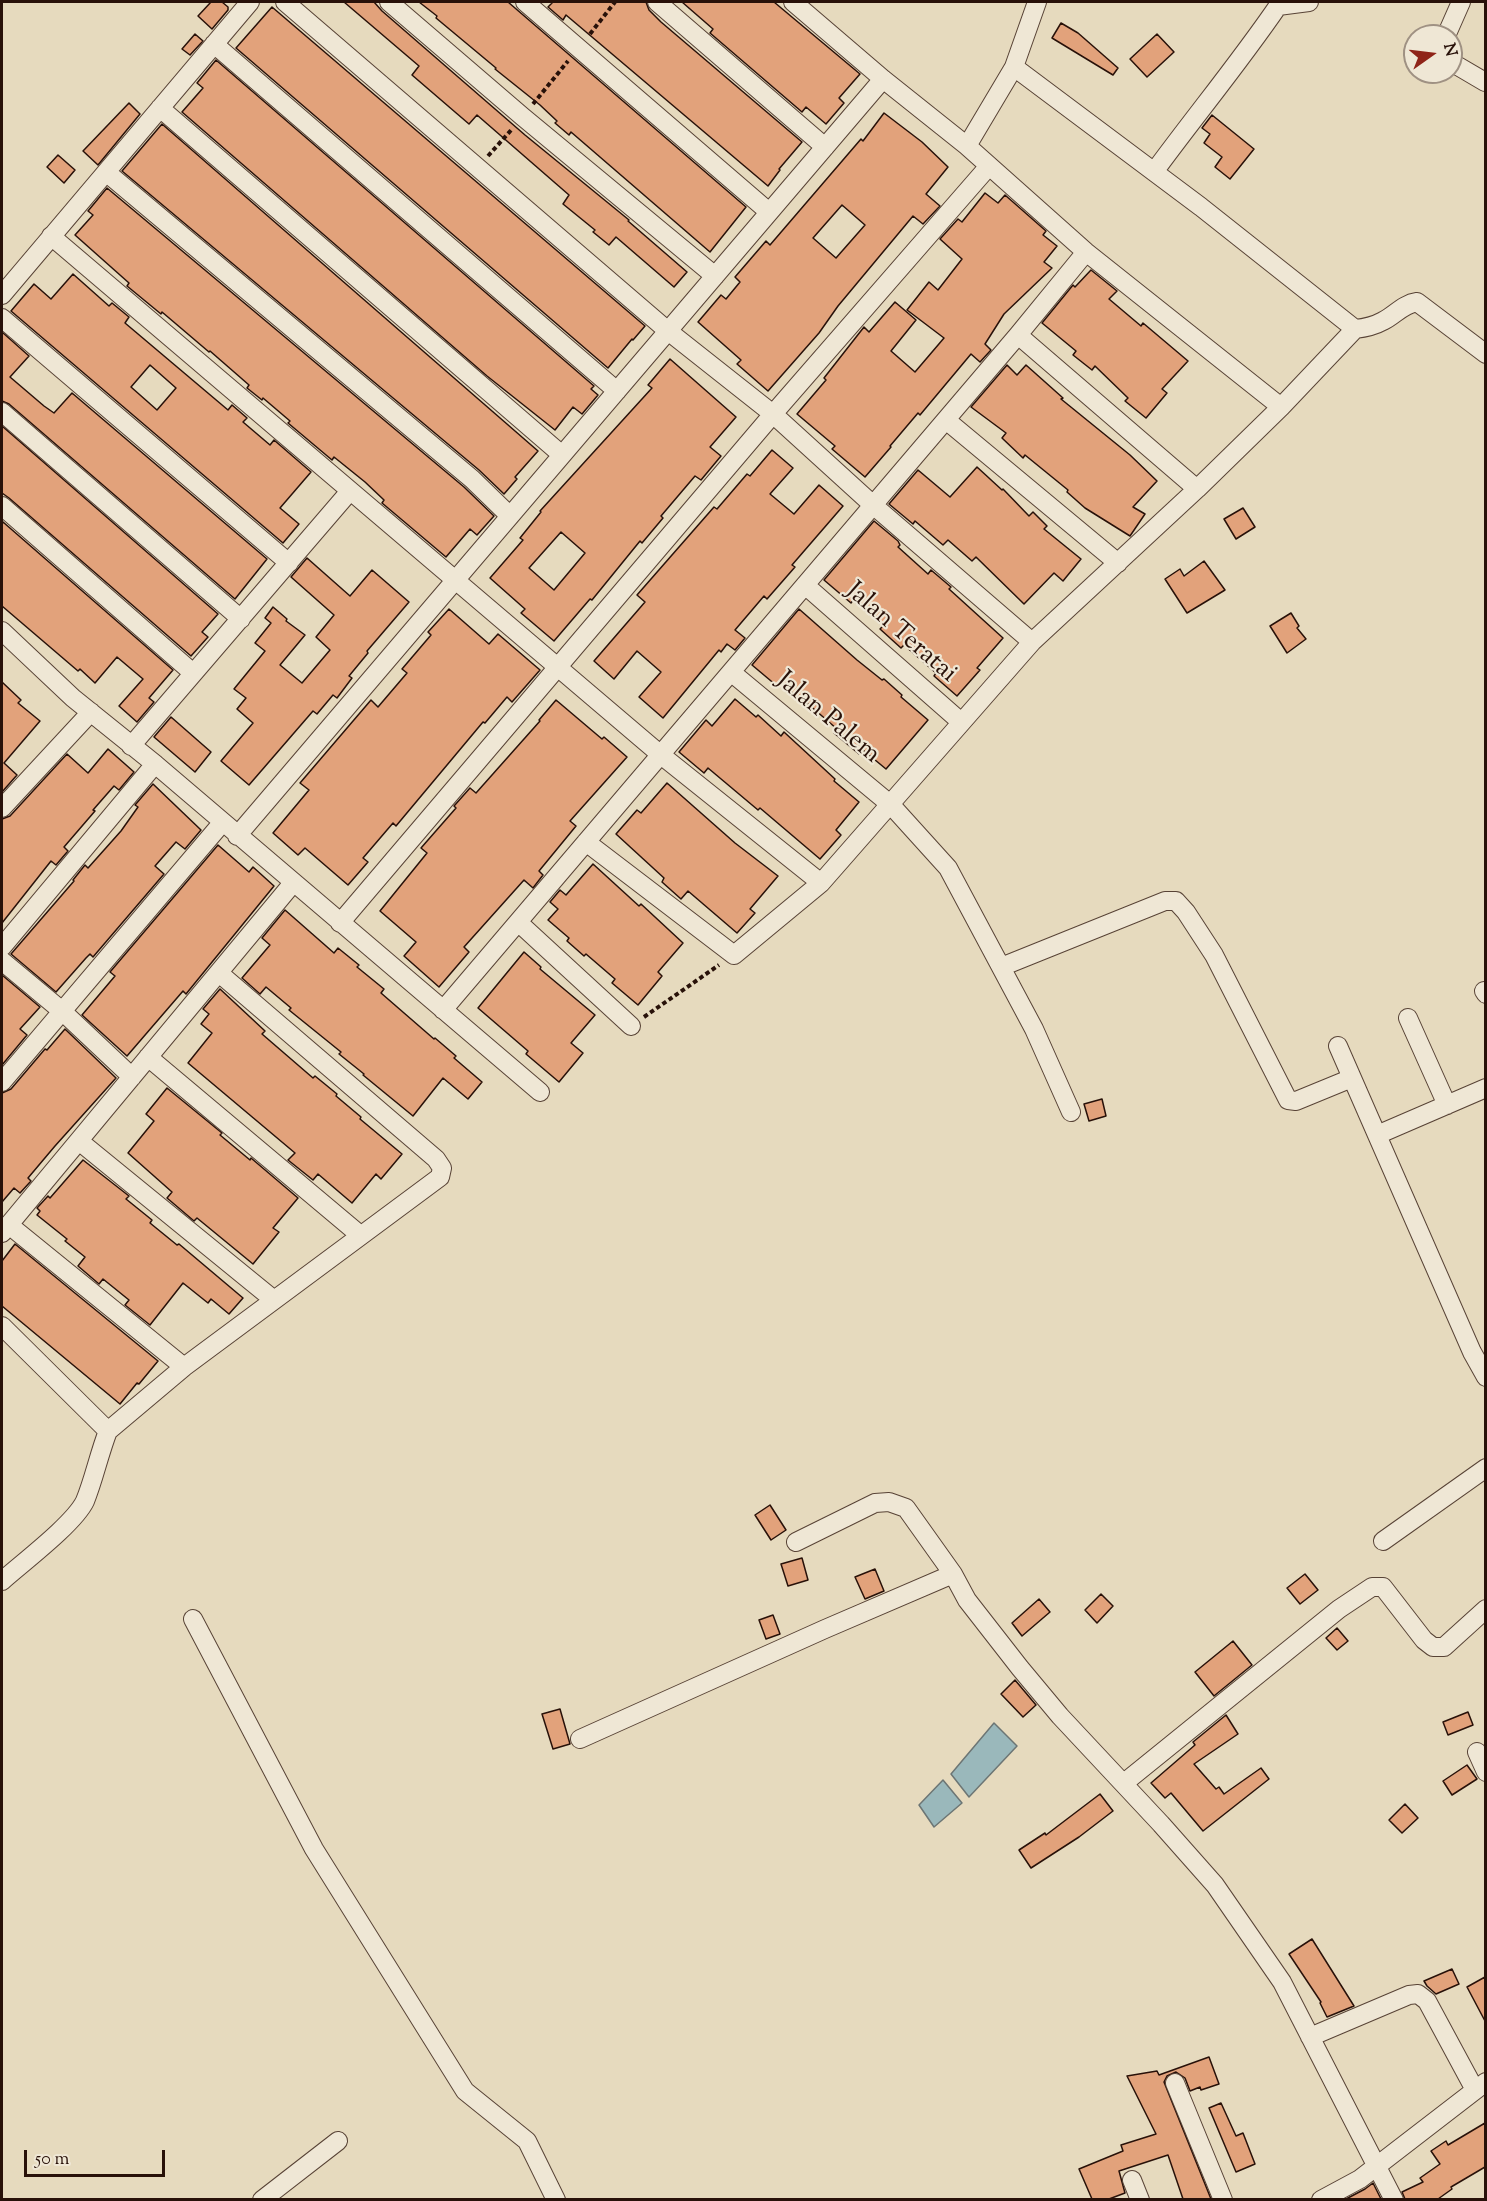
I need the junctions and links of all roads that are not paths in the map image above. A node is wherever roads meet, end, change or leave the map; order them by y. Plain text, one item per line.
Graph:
1 (250, 2) edge
2 (285, 2) edge
3 (389, 2) edge
4 (525, 2) edge
5 (657, 2) edge
6 (793, 2) edge
7 (1036, 2) edge
8 (1309, 2) edge
9 (1461, 2) edge
10 (1273, 4) edge
11 (1451, 24) edge
12 (214, 44) junction
13 (1014, 68) junction
14 (1463, 69) edge
15 (883, 79) junction
16 (1485, 82) edge
17 (160, 108) junction
18 (967, 146) junction
19 (825, 147) junction
20 (989, 166) junction
21 (106, 172) junction
22 (1154, 172) junction
23 (769, 212) junction
24 (51, 236) junction
25 (1086, 252) junction
26 (715, 276) junction
27 (2, 295) edge
28 (2, 318) edge
29 (1355, 329) junction
30 (668, 331) junction
31 (1018, 335) junction
32 (1485, 354) edge
33 (617, 391) junction
34 (1281, 407) junction
35 (2, 412) edge
36 (773, 414) junction
37 (946, 420) junction
38 (562, 455) junction
39 (1197, 489) junction
40 (350, 491) junction
41 (873, 505) junction
42 (2, 506) edge
43 (510, 516) junction
44 (289, 562) junction
45 (1118, 563) junction
46 (454, 581) junction
47 (805, 585) junction
48 (241, 619) junction
49 (5, 642) edge
50 (1032, 642) junction
51 (558, 667) junction
52 (731, 672) junction
53 (193, 673) junction
54 (91, 712) junction
55 (961, 722) junction
56 (131, 746) junction
57 (661, 755) junction
58 (155, 764) junction
59 (891, 805) junction
60 (2, 808) edge
61 (222, 823) junction
62 (237, 836) junction
63 (586, 842) junction
64 (820, 883) junction
65 (293, 884) junction
66 (518, 922) junction
67 (340, 923) junction
68 (2, 947) edge
69 (2, 961) edge
70 (1001, 967) junction
71 (219, 973) junction
72 (442, 1010) junction
73 (62, 1011) junction
74 (1408, 1018) dead end
75 (631, 1026) road end
76 (1338, 1046) dead end
77 (148, 1057) junction
78 (132, 1077) junction
79 (1352, 1078) junction
80 (2, 1083) edge
81 (1485, 1088) edge
82 (540, 1092) dead end
83 (1447, 1105) junction
84 (1071, 1112) dead end
85 (1377, 1135) junction
86 (79, 1141) junction
87 (5, 1229) edge
88 (360, 1235) junction
89 (274, 1300) junction
90 (2, 1326) edge
91 (1479, 1348) edge
92 (184, 1367) junction
93 (1485, 1377) edge
94 (108, 1431) junction
95 (1485, 1468) edge
96 (1383, 1541) dead end
97 (796, 1542) dead end
98 (953, 1574) junction
99 (2, 1581) edge
100 (1485, 1609) edge
101 (193, 1619) dead end
102 (580, 1739) dead end
103 (1477, 1752) dead end
104 (1485, 1772) edge
105 (1124, 1783) junction
106 (1310, 2037) junction
107 (1175, 2082) dead end
108 (1480, 2086) edge
109 (338, 2141) dead end
110 (1376, 2166) junction
111 (1132, 2180) dead end
112 (262, 2199) edge
113 (556, 2199) edge
114 (1140, 2199) edge
115 (1223, 2199) edge
116 (1321, 2199) edge
117 (1394, 2199) edge

1 - 12 street
2 - 30 street
3 - 26 street
4 - 23 street
5 - 19 street
6 - 15 street
7 - 13 street
8 - 10 street
9 - 11 street
10 - 22 street
12 - 17 street
12 - 33 street
13 - 18 street
13 - 22 street
14 - 16 street
15 - 18 street
15 - 19 street
17 - 21 street
17 - 38 street
18 - 20 street
19 - 23 street
20 - 25 street
20 - 36 street
21 - 24 street
21 - 43 street
22 - 29 street
23 - 26 street
24 - 27 street
24 - 40 street
25 - 31 street
25 - 34 street
26 - 30 street
28 - 44 street
29 - 32 street
29 - 34 street
30 - 33 street
30 - 36 street
31 - 37 street
31 - 39 street
33 - 38 street
34 - 39 street
35 - 48 street
36 - 41 street
36 - 51 street
37 - 41 street
37 - 45 street
38 - 43 street
39 - 45 street
40 - 44 street
40 - 46 street
41 - 47 street
41 - 50 street
42 - 53 street
43 - 46 street
44 - 48 street
45 - 50 street
46 - 51 street
46 - 62 street
47 - 52 street
47 - 55 street, Jalan Teratai
48 - 53 street
49 - 54 street
50 - 55 street
51 - 57 street
51 - 67 street
52 - 57 street
52 - 59 street, Jalan Palem
53 - 56 street
54 - 56 street
54 - 60 street
55 - 59 street
56 - 58 street
57 - 63 street
57 - 64 street
58 - 61 street
58 - 68 street
59 - 64 street
59 - 70 street, Jalan Palem
61 - 62 street
61 - 73 street
62 - 65 street
63 - 64 street
63 - 66 street
65 - 67 street
65 - 71 street
66 - 72 street
66 - 75 street
67 - 72 street
69 - 73 street
70 - 79 street
70 - 84 street, Jalan Palem
71 - 77 street
71 - 88 street
72 - 82 street
73 - 78 street
73 - 80 street
74 - 83 street
76 - 79 street
77 - 78 street
77 - 88 street
78 - 86 street
79 - 85 street
81 - 83 street
83 - 85 street
85 - 91 street
86 - 87 street
86 - 89 street
87 - 92 street
88 - 89 street
89 - 92 street
90 - 94 street
91 - 93 street
92 - 94 street
94 - 99 street
95 - 96 street
97 - 98 street
98 - 102 street
98 - 105 street
100 - 105 street
101 - 113 street
103 - 104 street
105 - 106 street
106 - 108 street
106 - 110 street
107 - 115 street
108 - 110 street
109 - 112 street
110 - 116 street
110 - 117 street
111 - 114 street

